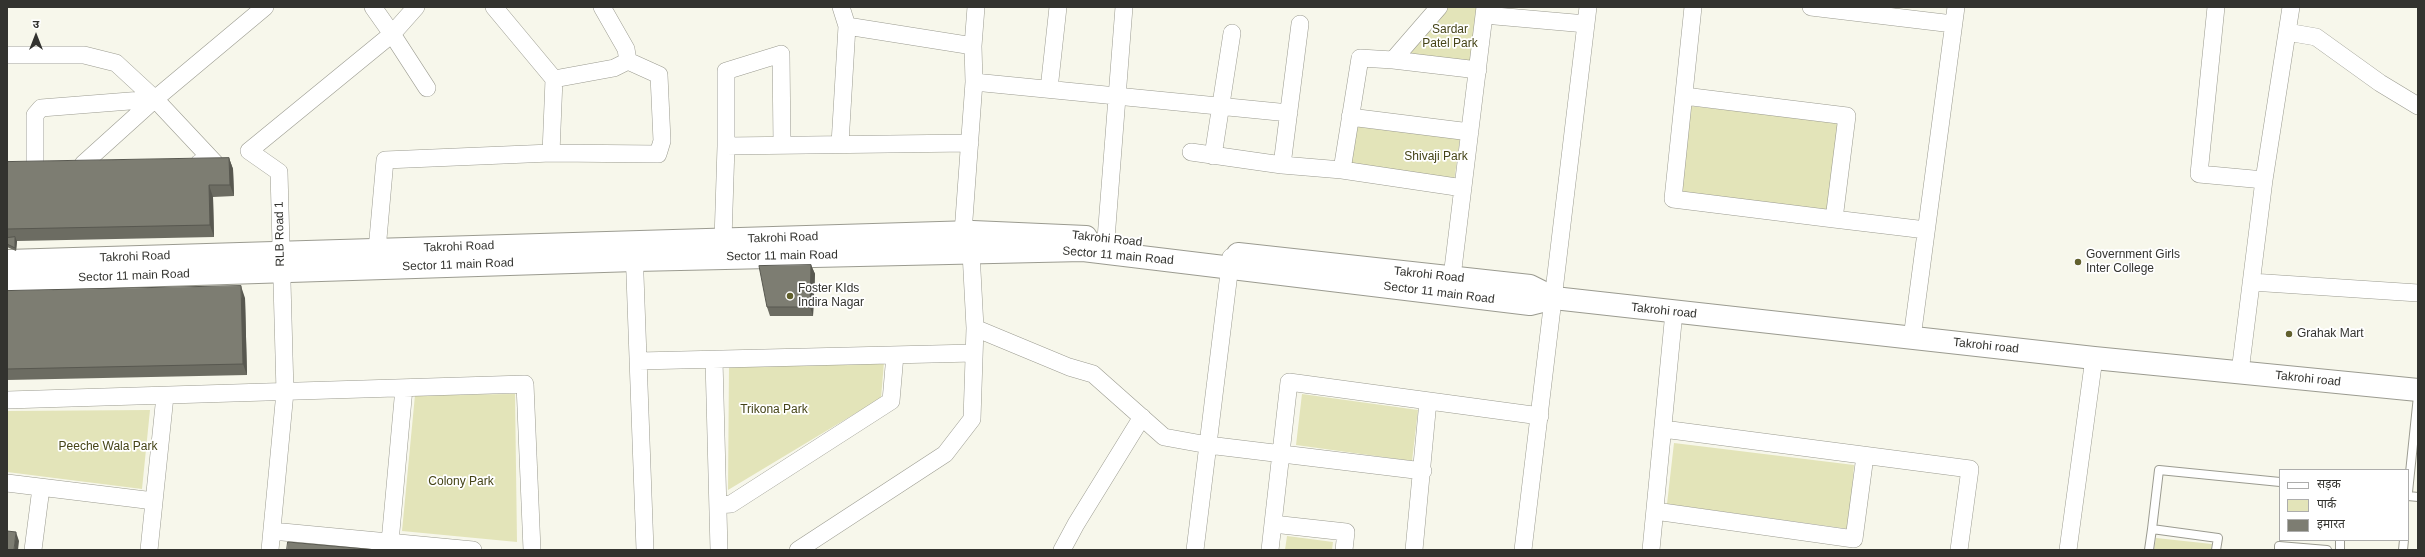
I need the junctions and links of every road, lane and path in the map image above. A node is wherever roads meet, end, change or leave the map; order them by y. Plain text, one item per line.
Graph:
1 (265, 7) edge
2 (373, 7) edge
3 (416, 7) edge
4 (494, 7) edge
5 (602, 7) edge
6 (841, 7) edge
7 (976, 7) edge
8 (1058, 7) edge
9 (1124, 7) edge
10 (1439, 7) edge
11 (1693, 7) edge
12 (1811, 7) edge
13 (1956, 7) edge
14 (2216, 7) edge
15 (2291, 7) edge
16 (1485, 11) edge
17 (1877, 11) edge
18 (247, 13) edge
19 (1587, 15) edge
20 (1300, 24) dead end
21 (1953, 24) junction
22 (847, 26) junction
23 (2288, 32) junction
24 (1232, 33) dead end
25 (392, 34) junction
26 (973, 46) junction
27 (7, 55) edge
28 (1393, 60) junction
29 (628, 61) junction
30 (1478, 70) junction
31 (554, 79) junction
32 (974, 82) junction
33 (427, 88) dead end
34 (1049, 89) junction
35 (1684, 96) junction
36 (1117, 97) junction
37 (155, 99) junction
38 (1220, 106) junction
39 (2418, 106) edge
40 (1289, 113) junction
41 (1350, 117) junction
42 (1470, 132) junction
43 (970, 143) junction
44 (840, 144) junction
45 (782, 145) junction
46 (726, 146) junction
47 (1192, 152) dead end
48 (551, 153) junction
49 (1213, 156) junction
50 (186, 162) edge
51 (105, 164) edge
52 (51, 165) junction
53 (1282, 165) junction
54 (1342, 170) junction
55 (2264, 180) junction
56 (1463, 188) junction
57 (1834, 219) junction
58 (1926, 230) junction
59 (1106, 239) junction
60 (723, 240) junction
61 (967, 242) junction
62 (377, 250) junction
63 (634, 251) junction
64 (1231, 260) junction
65 (7, 261) edge
66 (281, 262) junction
67 (1452, 277) junction
68 (7, 280) edge
69 (2251, 282) junction
70 (2418, 293) edge
71 (1554, 298) junction
72 (1674, 312) junction
73 (975, 328) junction
74 (1912, 338) junction
75 (974, 353) junction
76 (895, 355) junction
77 (2094, 358) junction
78 (714, 360) junction
79 (639, 362) junction
80 (2240, 372) junction
81 (404, 388) junction
82 (2418, 390) edge
83 (285, 392) junction
84 (165, 396) junction
85 (2418, 396) edge
86 (7, 400) edge
87 (1428, 401) junction
88 (1540, 416) junction
89 (1142, 417) junction
90 (1663, 429) junction
91 (1208, 445) junction
92 (1281, 454) junction
93 (1866, 456) junction
94 (1422, 471) junction
95 (2279, 482) edge
96 (2409, 482) edge
97 (7, 484) edge
98 (41, 488) junction
99 (154, 501) junction
100 (718, 505) junction
101 (1655, 511) junction
102 (1273, 524) junction
103 (2152, 529) junction
104 (272, 531) junction
105 (390, 542) junction
106 (33, 550) edge
107 (149, 550) edge
108 (270, 550) edge
109 (473, 550) edge
110 (532, 550) edge
111 (645, 550) edge
112 (719, 550) edge
113 (798, 550) edge
114 (1062, 550) edge
115 (1194, 550) edge
116 (1270, 550) edge
117 (1344, 550) edge
118 (1414, 550) edge
119 (1524, 550) edge
120 (1651, 550) edge
121 (1960, 550) edge
122 (2068, 550) edge
123 (2149, 550) edge
124 (2216, 550) edge
125 (2279, 550) edge
126 (2327, 550) edge

1 - 18 street
2 - 25 street
3 - 25 street
4 - 31 street
5 - 29 street
6 - 22 street
7 - 26 street
8 - 34 street
9 - 36 street
10 - 28 street
11 - 35 street
12 - 17 street
13 - 21 street
14 - 55 street
15 - 23 street
16 - 19 street
16 - 30 street
17 - 21 street
18 - 37 street
19 - 71 street
20 - 40 street
21 - 58 street
22 - 26 street
22 - 44 street
23 - 39 street
23 - 55 street
24 - 38 street
25 - 33 street
25 - 66 street, RLB Road 1
26 - 32 street
27 - 37 street
28 - 30 street
28 - 41 street
29 - 31 street
29 - 48 street
30 - 42 street
31 - 48 street
32 - 34 street
32 - 43 street
34 - 36 street
35 - 57 street
35 - 57 street
36 - 38 street
36 - 59 street
37 - 50 street
37 - 52 street
37 - 52 street
38 - 40 street
38 - 49 street
40 - 53 street
41 - 42 street
41 - 54 street
42 - 56 street
43 - 44 street
43 - 61 street
44 - 45 street
45 - 46 street
45 - 46 street
46 - 60 street
47 - 49 street
48 - 62 street
49 - 53 street
51 - 52 street
53 - 54 street
54 - 56 street
55 - 69 street
56 - 67 street
57 - 58 street
58 - 74 street
59 - 61 street, Takrohi Road
59 - 64 street, Takrohi Road
60 - 61 street, Takrohi Road
60 - 63 street, Takrohi Road
61 - 63 street, Sector 11 main Road
61 - 64 street, Sector 11 main Road
61 - 73 street
62 - 63 street, Takrohi Road
62 - 66 street, Takrohi Road
63 - 66 street, Sector 11 main Road
63 - 79 street
64 - 67 street, Takrohi Road
64 - 71 street, Sector 11 main Road
64 - 91 street
65 - 66 street, Takrohi Road
66 - 68 street, Sector 11 main Road
66 - 83 street, RLB Road 1
67 - 71 street, Takrohi Road
69 - 70 street
69 - 80 street
71 - 72 street, Takrohi road
71 - 88 street
72 - 74 street, Takrohi road
72 - 90 street
73 - 75 street
73 - 89 street
74 - 77 street, Takrohi road
75 - 76 street
75 - 113 street
76 - 78 street
76 - 100 street
77 - 80 street, Takrohi road
77 - 122 street
78 - 79 street
78 - 100 street
79 - 111 street
80 - 82 street, Takrohi road
81 - 83 street
81 - 105 street
81 - 110 street
83 - 84 street
83 - 104 street, RLB Road 1
84 - 86 street
84 - 99 street
85 - 96 lane
87 - 88 street
87 - 92 street
87 - 94 street
88 - 119 street
89 - 91 street
89 - 114 street
90 - 93 street
90 - 101 street
91 - 92 street
91 - 115 street
92 - 94 street
92 - 102 street
93 - 101 street
93 - 121 street
94 - 118 street
95 - 103 lane
97 - 98 street
98 - 99 street
98 - 106 street
99 - 107 street
100 - 112 street
101 - 120 street
102 - 116 street
102 - 117 street
103 - 123 lane
103 - 124 lane
104 - 105 street
104 - 108 street, RLB Road 1
105 - 109 street
125 - 126 lane

